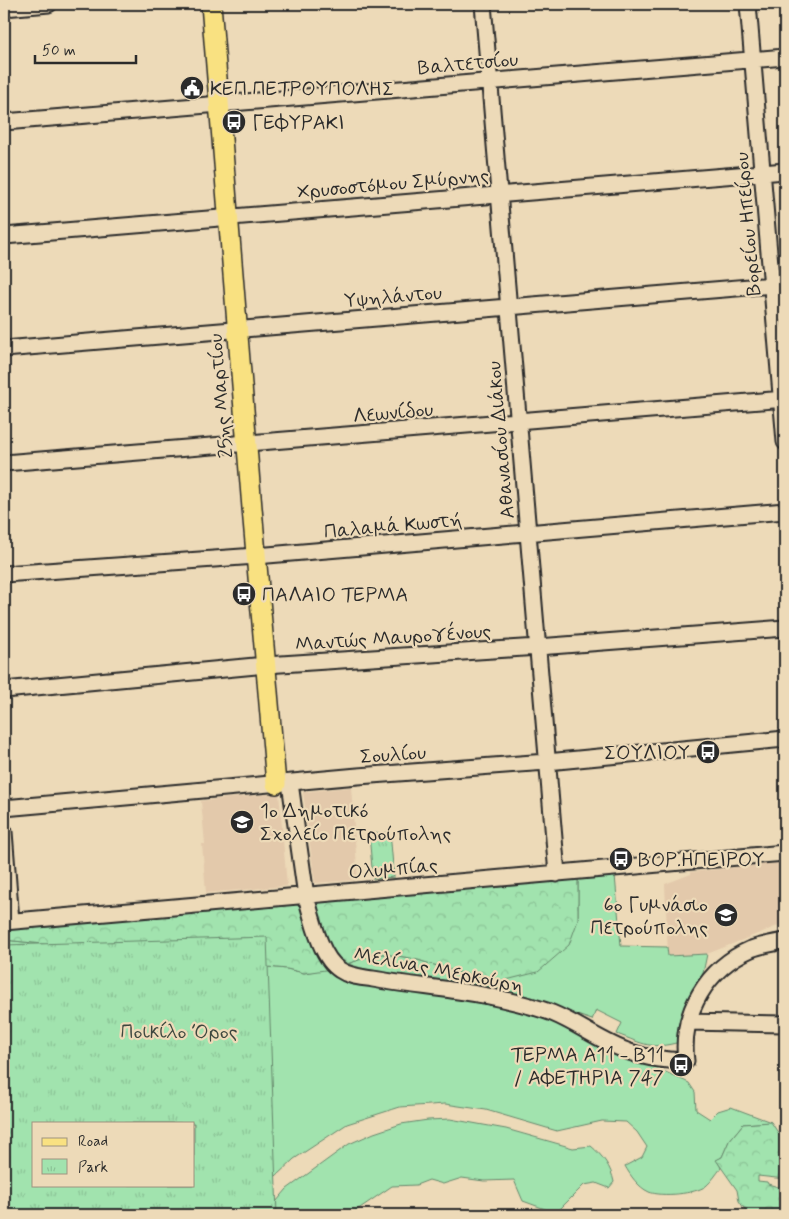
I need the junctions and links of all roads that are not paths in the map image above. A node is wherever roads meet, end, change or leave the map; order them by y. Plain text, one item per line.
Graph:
1 (49, 4) edge
2 (211, 4) edge
3 (484, 4) edge
4 (748, 4) edge
5 (4, 8) edge
6 (785, 57) edge
7 (753, 60) junction
8 (490, 82) junction
9 (218, 104) junction
10 (4, 122) edge
11 (785, 171) edge
12 (763, 173) junction
13 (500, 194) junction
14 (227, 216) junction
15 (4, 236) edge
16 (779, 284) edge
17 (509, 306) junction
18 (238, 329) junction
19 (4, 349) edge
20 (784, 400) edge
21 (519, 421) junction
22 (785, 442) edge
23 (247, 444) junction
24 (4, 463) edge
25 (785, 511) edge
26 (528, 533) junction
27 (256, 556) junction
28 (4, 574) edge
29 (785, 628) edge
30 (538, 647) junction
31 (266, 665) junction
32 (4, 690) edge
33 (785, 740) edge
34 (547, 762) junction
35 (283, 783) junction
36 (4, 808) edge
37 (4, 832) edge
38 (785, 853) edge
39 (557, 874) junction
40 (306, 896) junction
41 (7, 921) edge
42 (785, 941) edge
43 (688, 1022) junction
44 (785, 1024) edge

1 - 5 street
2 - 9 main road, 25ης Μαρτίου
3 - 8 street, Αθανασίου Διάκου
4 - 7 street, Βορείου Ηπείρου
6 - 7 street, Βαλτετσίου
7 - 8 street, Βαλτετσίου
7 - 12 street, Βορείου Ηπείρου
8 - 9 street, Βαλτετσίου
8 - 13 street, Αθανασίου Διάκου
9 - 10 street, Βαλτετσίου
9 - 14 main road, 25ης Μαρτίου
11 - 12 street, Χρυσοστόμου Σμύρνης
12 - 13 street, Χρυσοστόμου Σμύρνης
12 - 16 street, Βορείου Ηπείρου
13 - 14 street, Χρυσοστόμου Σμύρνης
13 - 17 street, Αθανασίου Διάκου
14 - 15 street, Χρυσοστόμου Σμύρνης
14 - 18 main road, 25ης Μαρτίου
16 - 17 street, Υψηλάντου
16 - 20 street, Βορείου Ηπείρου
17 - 18 street, Υψηλάντου
17 - 21 street, Αθανασίου Διάκου
18 - 19 street, Υψηλάντου
18 - 23 main road, 25ης Μαρτίου
20 - 21 street, Λεωνίδου
20 - 22 street, Βορείου Ηπείρου
21 - 23 street, Λεωνίδου
21 - 26 street, Αθανασίου Διάκου
23 - 24 street, Λεωνίδου
23 - 27 main road, 25ης Μαρτίου
25 - 26 street, Παλαμά Κωστή
26 - 27 street, Παλαμά Κωστή
26 - 30 street, Αθανασίου Διάκου
27 - 28 street, Παλαμά Κωστή
27 - 31 main road, 25ης Μαρτίου
29 - 30 street, Μαντώς Μαυρογένους
30 - 31 street, Μαντώς Μαυρογένους
30 - 34 street, Αθανασίου Διάκου
31 - 32 street, Μαντώς Μαυρογένους
31 - 35 main road, 25ης Μαρτίου
33 - 34 street, Σουλίου
34 - 35 street, Σουλίου
34 - 39 street, Αθανασίου Διάκου
35 - 36 street, Σουλίου
35 - 40 street, Μελίνας Μερκούρη
37 - 41 street
38 - 39 street, Ολυμπίας
39 - 40 street, Ολυμπίας
40 - 41 street, Ολυμπίας
40 - 43 street, Μελίνας Μερκούρη
42 - 43 street
43 - 44 street

